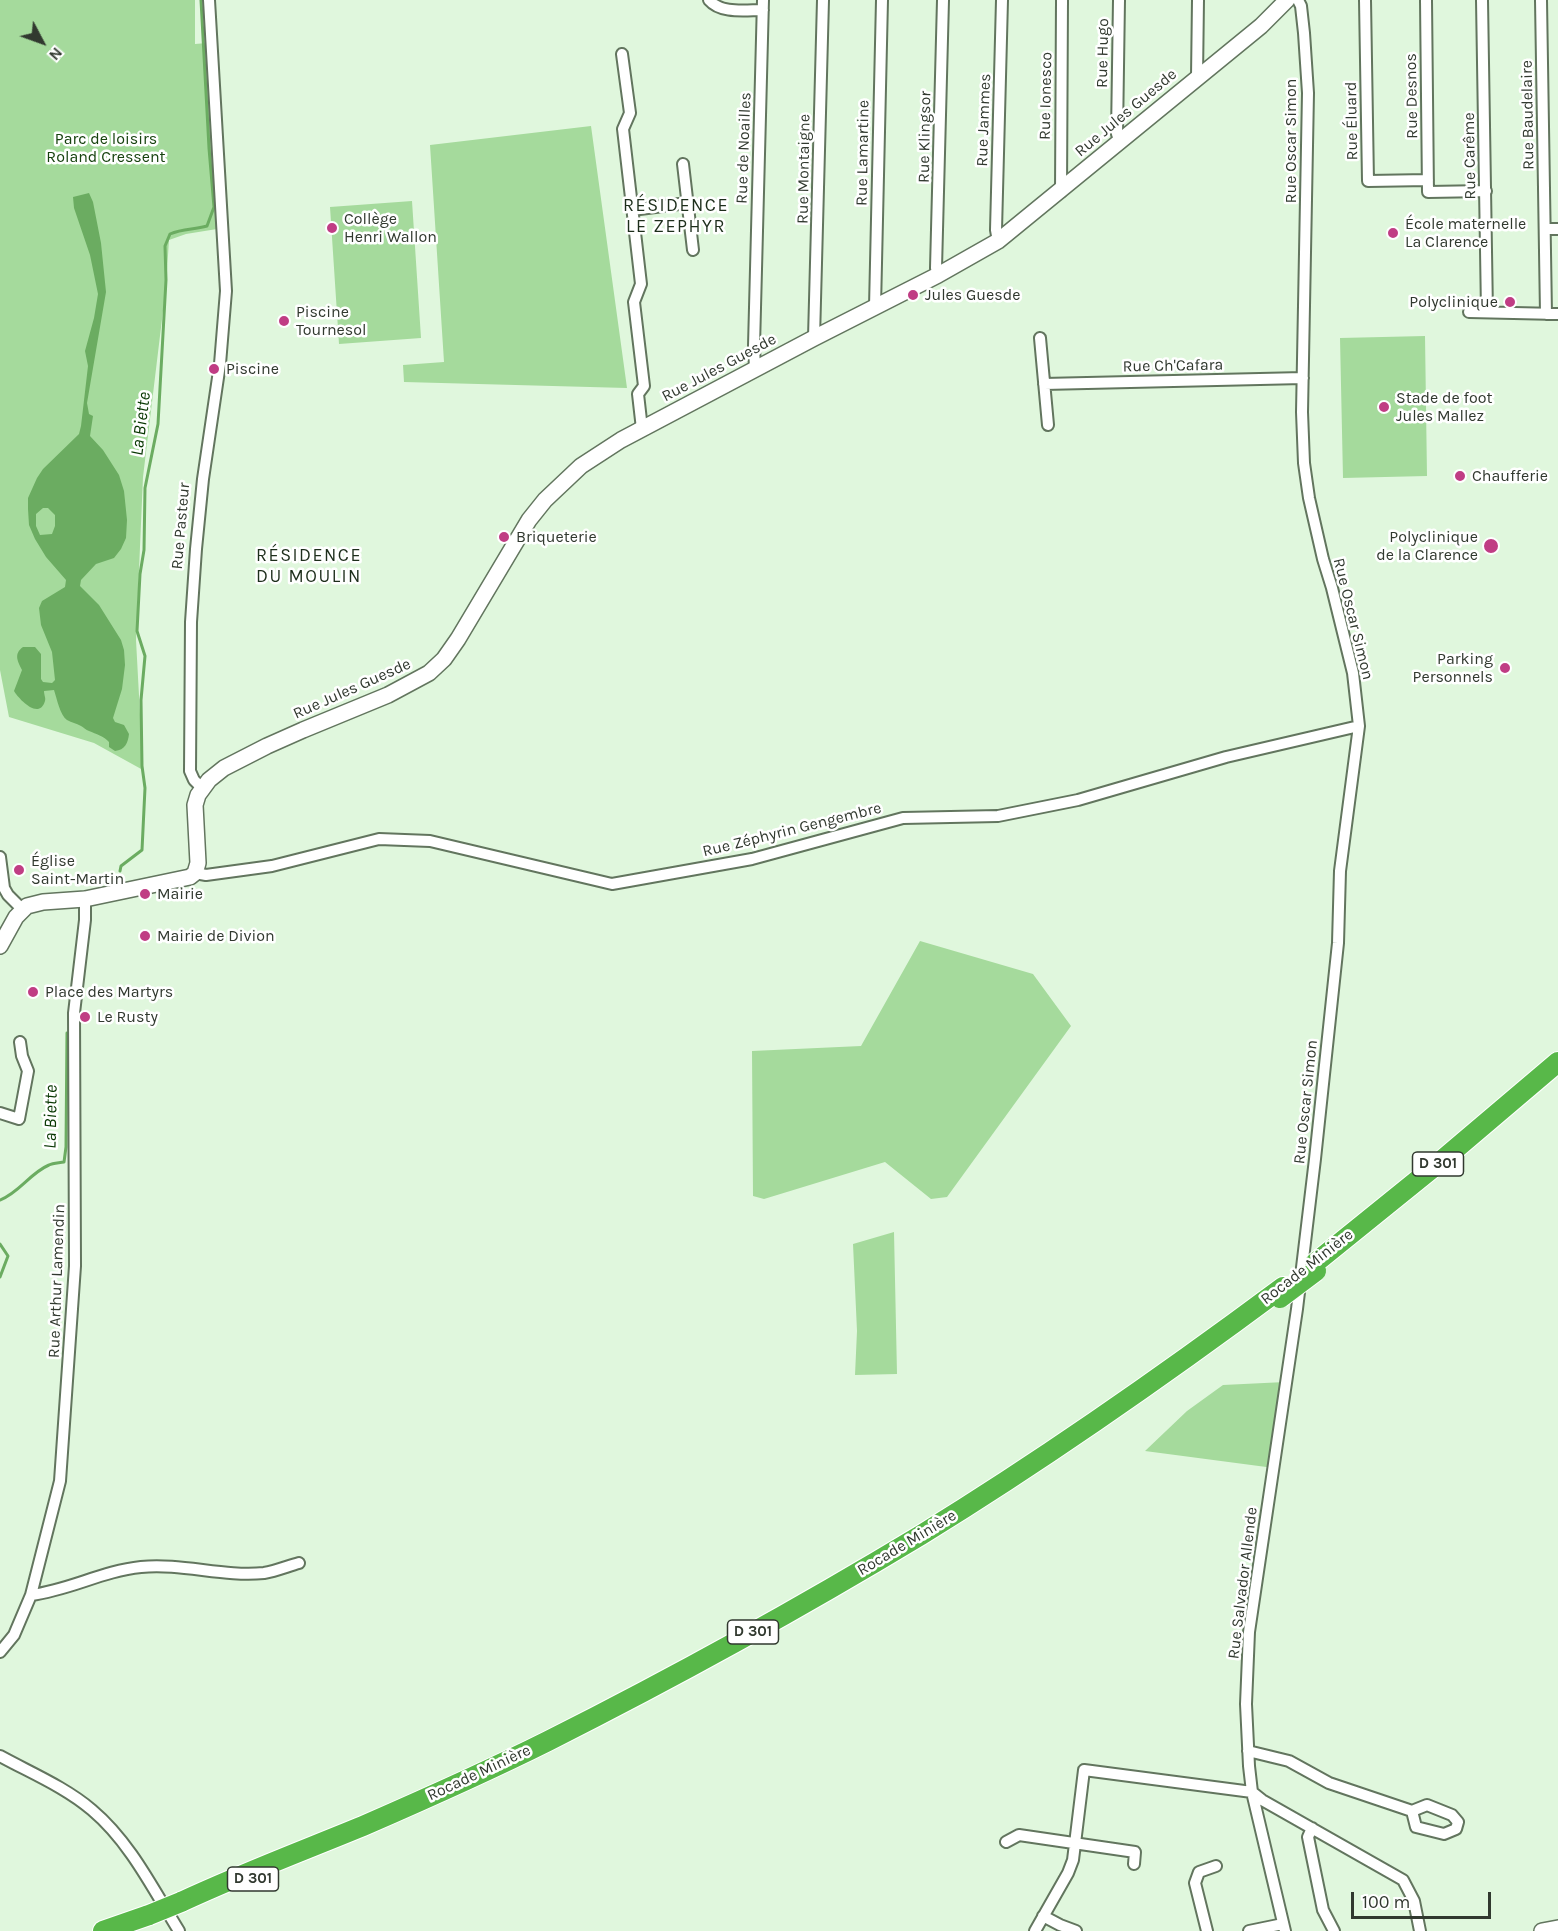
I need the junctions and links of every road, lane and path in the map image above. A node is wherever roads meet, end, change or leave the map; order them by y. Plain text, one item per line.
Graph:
1 (209, 0) edge
2 (708, 0) edge
3 (823, 0) edge
4 (882, 0) edge
5 (943, 0) edge
6 (1002, 0) edge
7 (1062, 0) edge
8 (1119, 0) edge
9 (1198, 0) edge
10 (1287, 0) edge
11 (1298, 0) edge
12 (1365, 0) edge
13 (1426, 0) edge
14 (1482, 0) edge
15 (1541, 0) edge
16 (763, 5) edge
17 (621, 54) dead end
18 (1197, 77) junction
19 (1120, 142) junction
20 (683, 164) dead end
21 (1428, 180) junction
22 (1486, 191) junction
23 (1060, 192) junction
24 (687, 203) junction
25 (632, 210) junction
26 (1545, 229) junction
27 (1558, 229) edge
28 (998, 241) junction
29 (693, 250) dead end
30 (938, 275) junction
31 (875, 307) junction
32 (1469, 312) dead end
33 (1487, 312) junction
34 (1546, 314) junction
35 (1558, 314) edge
36 (814, 338) junction
37 (1040, 338) dead end
38 (755, 369) junction
39 (1303, 378) junction
40 (1044, 384) junction
41 (1048, 425) dead end
42 (642, 429) junction
43 (1359, 726) junction
44 (202, 788) junction
45 (0, 857) edge
46 (195, 873) junction
47 (85, 899) junction
48 (22, 909) junction
49 (0, 946) edge
50 (20, 1042) dead end
51 (1558, 1062) edge
52 (1558, 1071) edge
53 (0, 1113) edge
54 (1315, 1267) junction
55 (1287, 1298) junction
56 (299, 1563) dead end
57 (31, 1595) junction
58 (0, 1652) edge
59 (1248, 1751) junction
60 (0, 1756) edge
61 (1252, 1792) junction
62 (1412, 1811) dead end
63 (1312, 1828) junction
64 (1006, 1842) dead end
65 (1075, 1842) junction
66 (1134, 1864) dead end
67 (1216, 1866) dead end
68 (1043, 1916) junction
69 (1284, 1927) edge
70 (1558, 1928) edge
71 (103, 1931) edge
72 (179, 1931) edge
73 (1035, 1931) edge
74 (1076, 1931) edge
75 (1207, 1931) edge
76 (1249, 1931) edge
77 (1334, 1931) edge
78 (1420, 1931) edge
79 (1542, 1931) edge

1 - 44 street, Rue Pasteur
2 - 16 street
3 - 36 street, Rue Montaigne
4 - 31 street, Rue Lamartine
5 - 30 street, Rue Klingsor
6 - 28 street, Rue Jammes
7 - 23 street, Rue Ionesco
8 - 19 street, Rue Hugo
9 - 18 street
10 - 18 main road, Rue Jules Guesde
11 - 39 street, Rue Oscar Simon
12 - 21 street, Rue Éluard
13 - 21 street, Rue Desnos
14 - 22 street, Rue Carême
15 - 26 street, Rue Baudelaire
16 - 38 street, Rue de Noailles
17 - 25 street
18 - 19 main road, Rue Jules Guesde
19 - 23 main road, Rue Jules Guesde
20 - 24 street
21 - 22 street, Rue Desnos
22 - 33 street, Rue Carême
23 - 28 main road, Rue Jules Guesde
24 - 25 street
24 - 29 street
25 - 42 street
26 - 27 street
26 - 34 street, Rue Baudelaire
28 - 30 main road, Rue Jules Guesde
30 - 31 main road, Rue Jules Guesde
31 - 36 main road, Rue Jules Guesde
32 - 33 street
33 - 34 street
34 - 35 street
36 - 38 main road, Rue Jules Guesde
37 - 40 street
38 - 42 main road, Rue Jules Guesde
39 - 40 street, Rue Ch'Cafara
39 - 43 street, Rue Oscar Simon
40 - 41 street
42 - 44 main road, Rue Jules Guesde
43 - 46 street, Rue Zéphyrin Gengembre
43 - 55 street, Rue Oscar Simon
44 - 46 main road
45 - 48 street
46 - 47 main road
47 - 48 main road
47 - 57 street, Rue Arthur Lamendin
48 - 49 main road
50 - 53 street
51 - 54 highway, Rocade Minière / D 301
52 - 54 highway, Rocade Minière / D 301
54 - 55 highway, Rocade Minière / D 301
55 - 59 street, Rue Salvador Allende
55 - 71 highway, Rocade Minière / D 301, bridge
56 - 57 street
57 - 58 street, Rue Arthur Lamendin
59 - 61 street, Rue Salvador Allende
59 - 62 street
60 - 72 street
61 - 63 street
61 - 65 street
61 - 69 street, Rue Salvador Allende
63 - 77 street
63 - 78 street
64 - 65 street
65 - 66 street
65 - 68 street
67 - 75 street
68 - 73 street
68 - 74 street
69 - 76 street
70 - 79 main road

